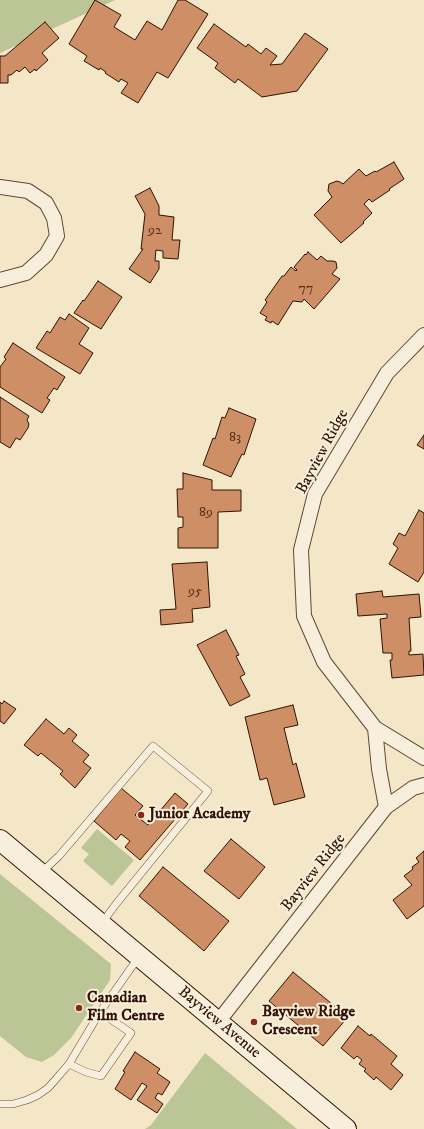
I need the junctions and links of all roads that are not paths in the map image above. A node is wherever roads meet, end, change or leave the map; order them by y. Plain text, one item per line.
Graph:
1 (0, 186) edge
2 (0, 280) edge
3 (424, 335) edge
4 (375, 728) junction
5 (424, 758) edge
6 (424, 785) edge
7 (386, 807) junction
8 (0, 840) edge
9 (40, 874) junction
10 (101, 924) junction
11 (139, 956) junction
12 (100, 1012) junction
13 (218, 1022) junction
14 (69, 1064) junction
15 (0, 1104) edge
16 (346, 1129) edge

1 - 2 street
3 - 4 street, Bayview Ridge
4 - 5 street, Bayview Ridge
4 - 7 street
6 - 7 street
7 - 13 street, Bayview Ridge
8 - 9 main road, Bayview Avenue
9 - 10 main road, Bayview Avenue
9 - 10 lane
10 - 11 main road, Bayview Avenue
11 - 12 lane
11 - 13 main road, Bayview Avenue
12 - 14 lane
12 - 14 lane
13 - 16 main road, Bayview Avenue
14 - 15 lane

